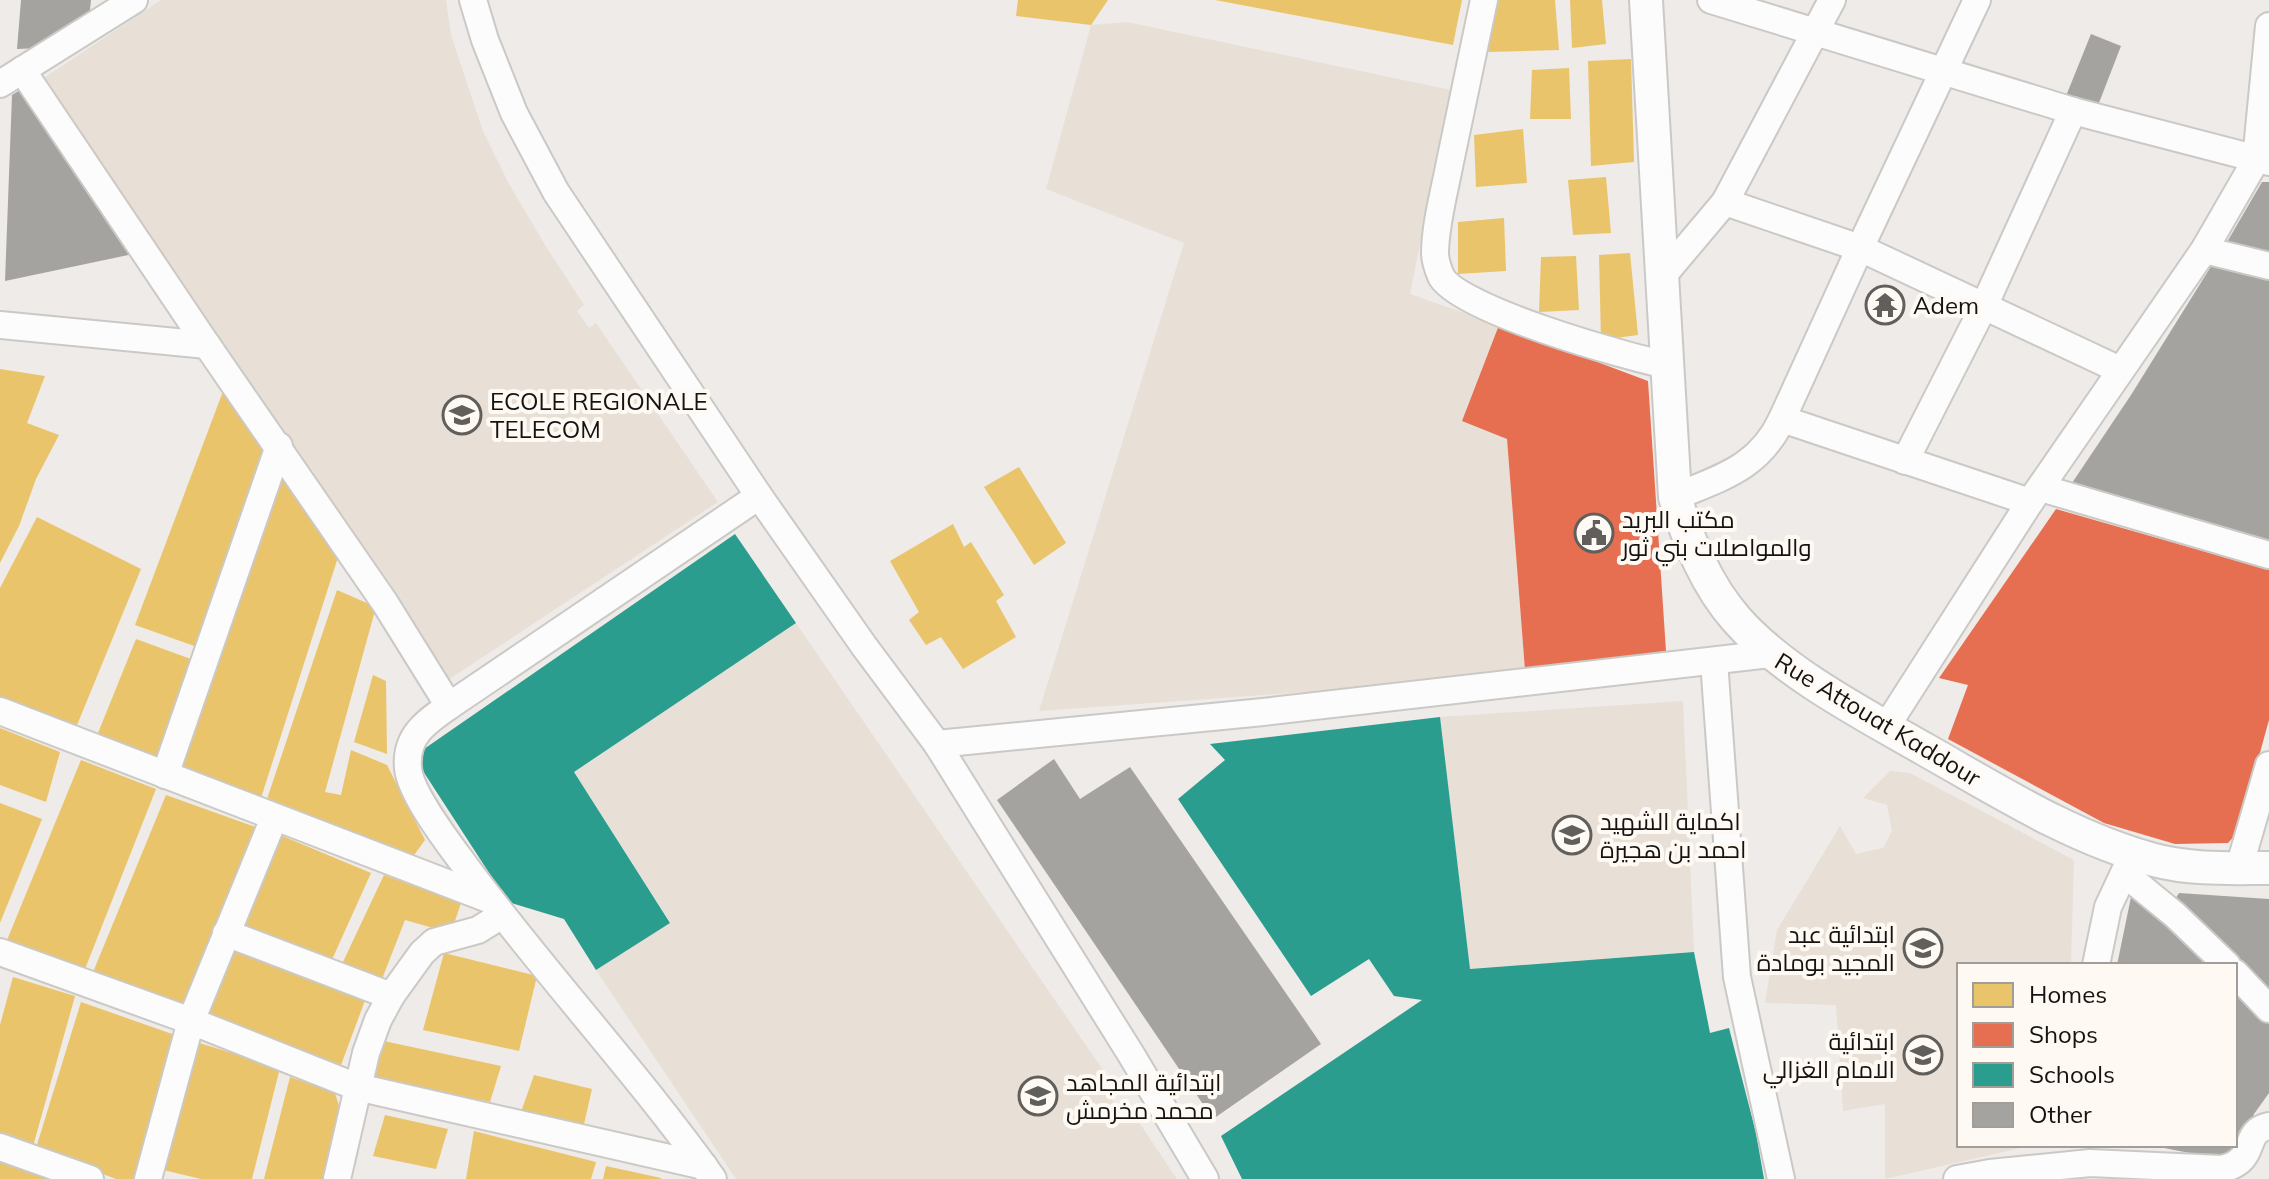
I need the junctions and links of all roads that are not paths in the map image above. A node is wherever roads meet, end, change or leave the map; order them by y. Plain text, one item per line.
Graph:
1 (134, 0) edge
2 (473, 0) edge
3 (1484, 0) edge
4 (1646, 0) edge
5 (1711, 0) edge
6 (1832, 0) edge
7 (1977, 0) edge
8 (2269, 26) edge
9 (1816, 32) junction
10 (1943, 72) junction
11 (11, 77) edge
12 (2073, 111) junction
13 (2262, 161) edge
14 (1725, 202) junction
15 (1860, 248) junction
16 (2204, 250) junction
17 (2269, 266) edge
18 (1661, 278) junction
19 (1984, 306) junction
20 (0, 325) edge
21 (207, 345) junction
22 (1667, 365) junction
23 (2120, 370) junction
24 (1782, 419) junction
25 (279, 446) junction
26 (1905, 461) junction
27 (2036, 495) junction
28 (759, 496) junction
29 (1675, 497) junction
30 (2269, 555) edge
31 (1770, 654) junction
32 (1714, 661) junction
33 (449, 706) junction
34 (0, 711) edge
35 (1886, 727) junction
36 (937, 744) junction
37 (2269, 765) edge
38 (165, 775) junction
39 (274, 818) junction
40 (2129, 864) junction
41 (2254, 868) edge
42 (497, 908) junction
43 (226, 933) junction
44 (0, 952) edge
45 (2096, 963) edge
46 (2225, 963) edge
47 (2237, 975) edge
48 (391, 996) junction
49 (2269, 1009) edge
50 (191, 1021) junction
51 (357, 1087) junction
52 (2267, 1124) edge
53 (0, 1147) edge
54 (2089, 1154) edge
55 (709, 1172) edge
56 (2027, 1174) edge
57 (2222, 1174) edge
58 (90, 1179) edge
59 (148, 1179) edge
60 (337, 1179) edge
61 (1205, 1179) edge
62 (1781, 1179) edge
63 (1957, 1179) edge

1 - 11 street
2 - 28 street
3 - 22 street
4 - 18 street, Rue Attouat Kaddour
5 - 9 street
6 - 9 street
7 - 10 street
8 - 13 street
9 - 10 street
9 - 14 street
10 - 12 street
10 - 15 street
11 - 21 street
12 - 13 street
12 - 19 street
13 - 16 street
14 - 15 street
14 - 18 street
15 - 19 street
15 - 24 street
16 - 17 street
16 - 23 street
18 - 22 street, Rue Attouat Kaddour
19 - 23 street
19 - 26 street
20 - 21 street
21 - 25 street
22 - 29 street, Rue Attouat Kaddour
23 - 27 street
24 - 26 street
24 - 29 street
25 - 33 street
25 - 38 street
26 - 27 street
27 - 30 street
27 - 35 street
28 - 33 street
28 - 36 street
29 - 31 street, Rue Attouat Kaddour
31 - 32 street
31 - 35 street, Rue Attouat Kaddour
32 - 36 street
32 - 62 street
33 - 42 street
34 - 38 street
35 - 40 street, Rue Attouat Kaddour
36 - 61 street
37 - 41 street
38 - 39 street
39 - 42 street
39 - 43 street
40 - 41 street, Rue Attouat Kaddour
40 - 45 street
40 - 46 street
42 - 48 street
42 - 55 street
43 - 48 street
43 - 50 street
44 - 50 street
47 - 49 street
48 - 51 street
50 - 51 street
50 - 59 street
51 - 55 street
51 - 60 street
52 - 57 street
53 - 58 street
54 - 56 street
54 - 57 street
56 - 63 street

